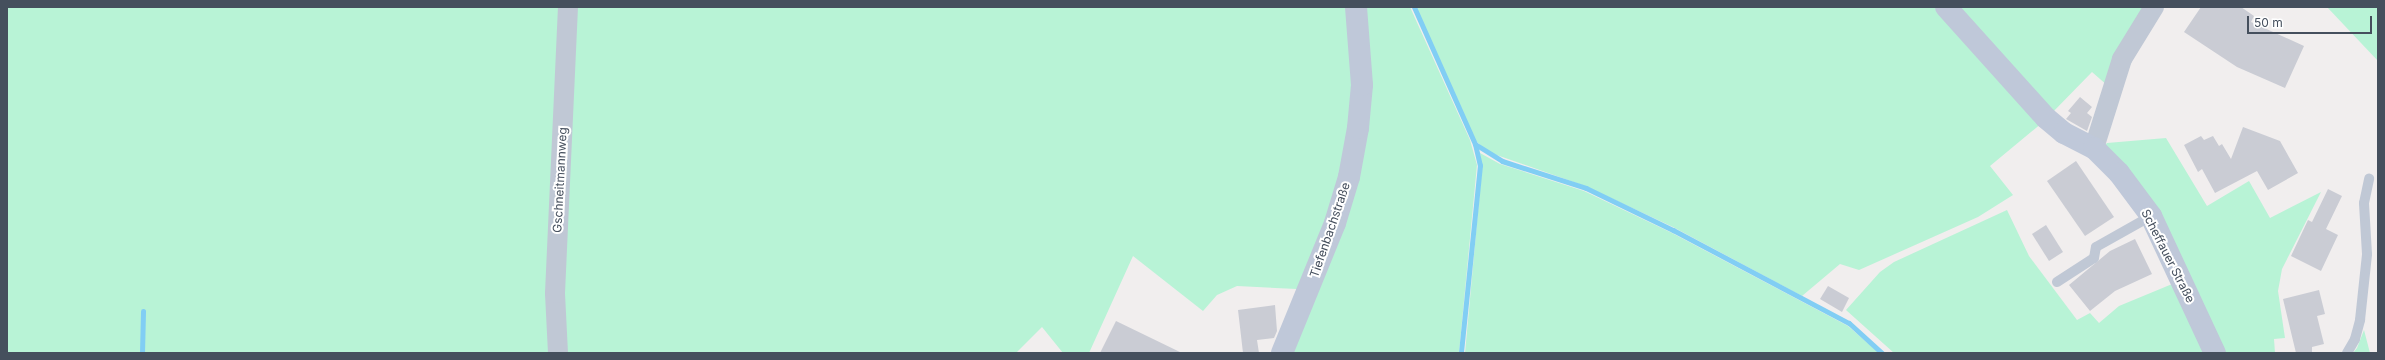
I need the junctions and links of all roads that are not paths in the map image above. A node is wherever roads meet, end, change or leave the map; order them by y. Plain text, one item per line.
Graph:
1 (568, 7) edge
2 (1356, 7) edge
3 (1946, 7) edge
4 (2154, 7) edge
5 (2094, 148) junction
6 (2369, 179) dead end
7 (2151, 216) junction
8 (2057, 282) dead end
9 (558, 353) edge
10 (1282, 353) edge
11 (2214, 353) edge
12 (2347, 353) edge

1 - 9 street, Gschneitmannweg
2 - 10 street, Tiefenbachstraße
3 - 5 street, Scheffauer Straße
4 - 5 street
5 - 7 street, Scheffauer Straße
6 - 12 lane
7 - 8 lane
7 - 11 street, Scheffauer Straße

